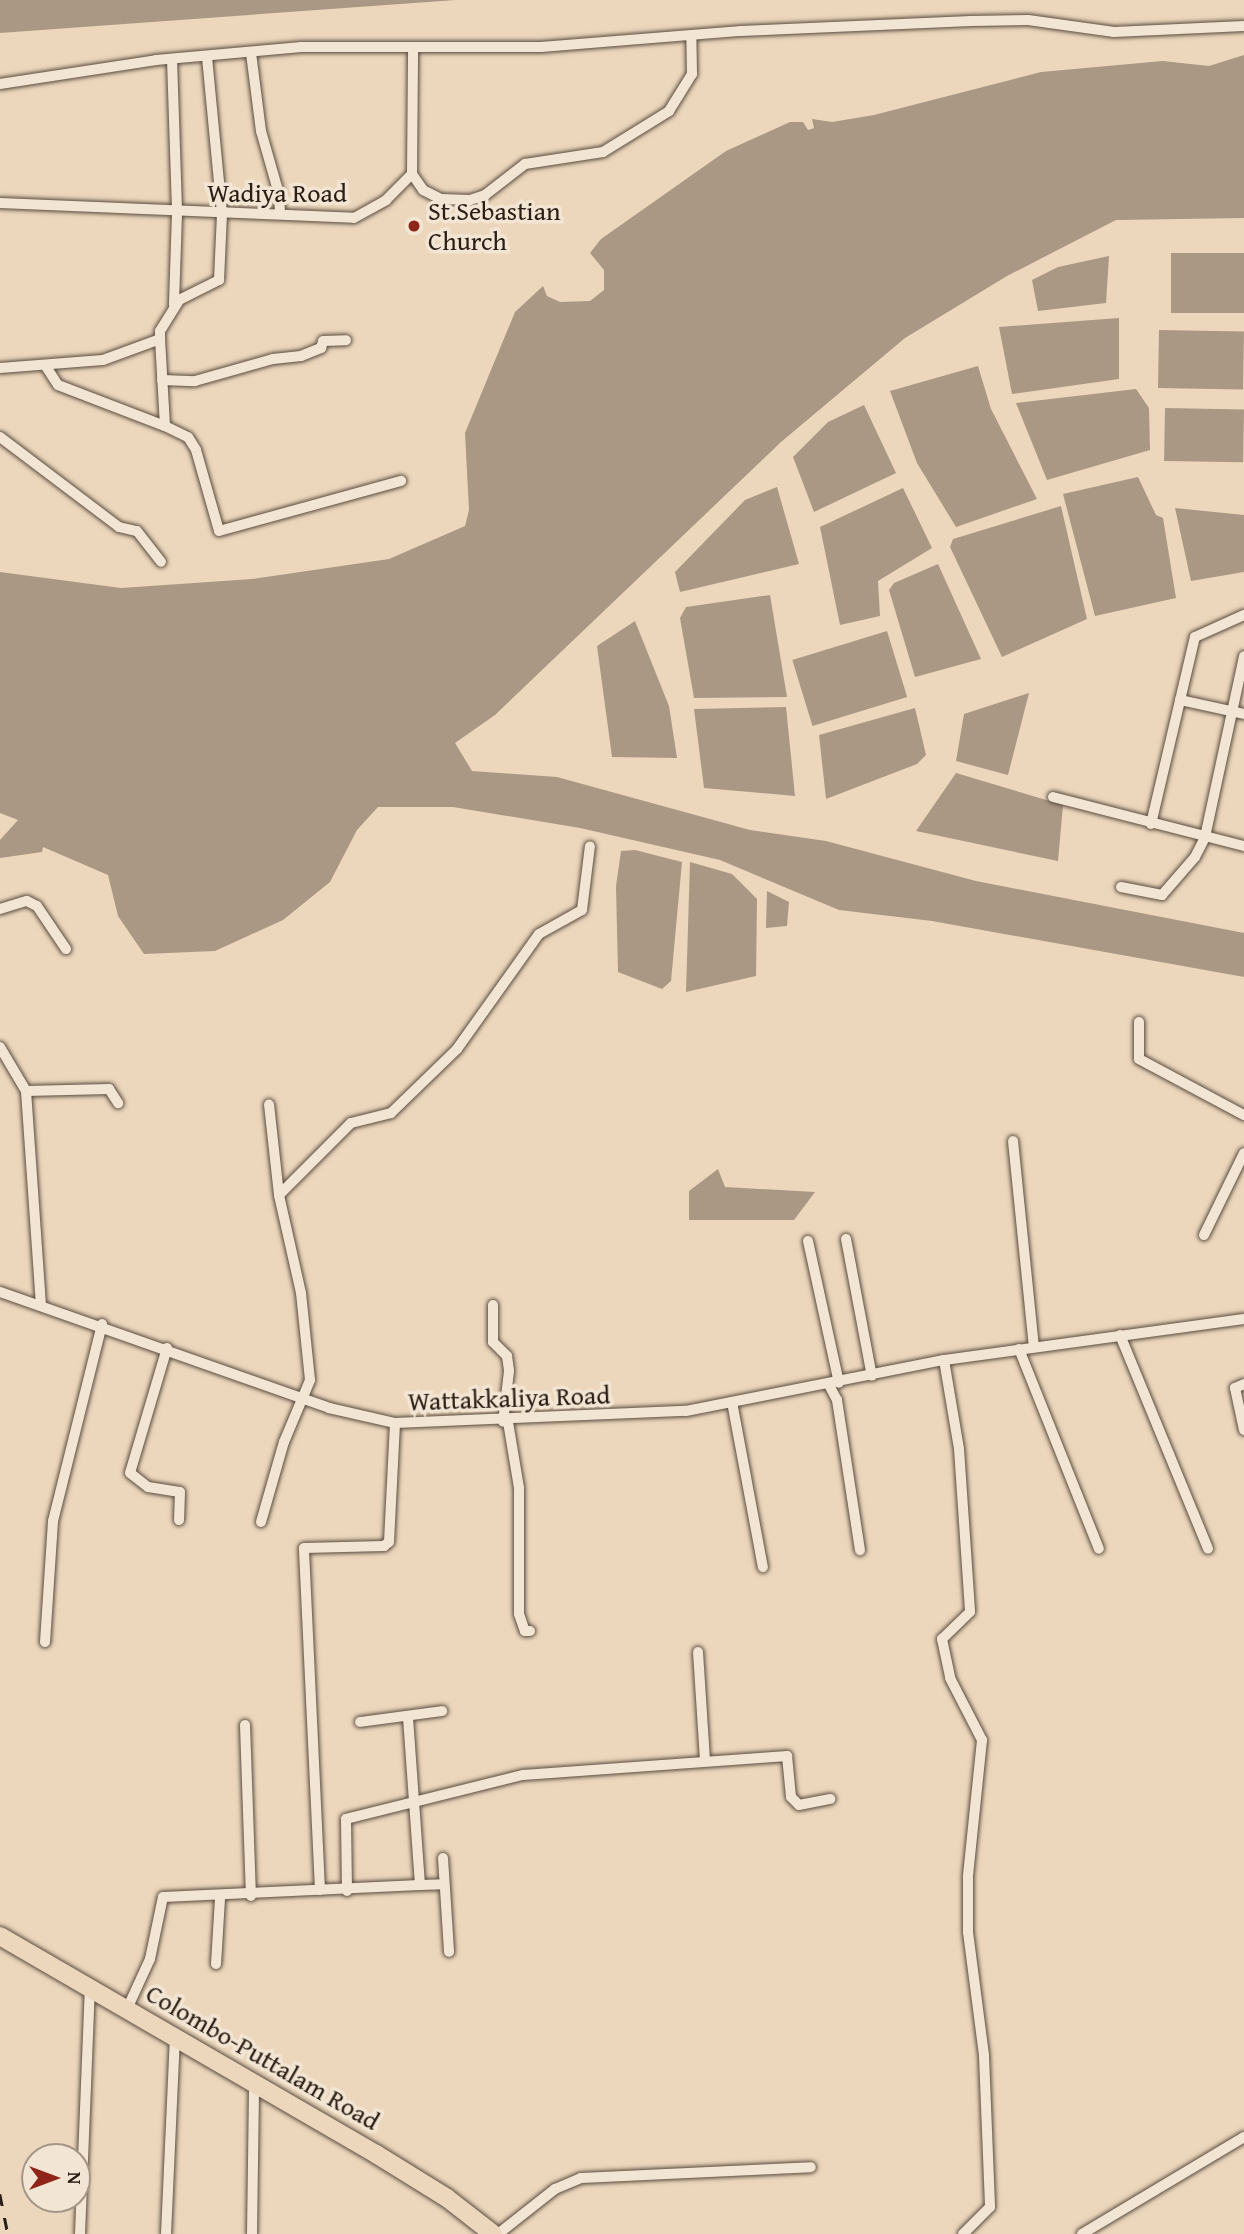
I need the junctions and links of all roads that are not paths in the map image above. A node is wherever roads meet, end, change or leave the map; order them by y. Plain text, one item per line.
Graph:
1 (1244, 26) edge
2 (691, 35) junction
3 (413, 47) junction
4 (251, 53) junction
5 (207, 57) junction
6 (172, 59) junction
7 (0, 84) edge
8 (412, 174) junction
9 (0, 203) edge
10 (177, 213) junction
11 (222, 213) junction
12 (280, 213) junction
13 (174, 305) junction
14 (160, 339) junction
15 (346, 340) dead end
16 (45, 365) junction
17 (0, 368) edge
18 (162, 380) junction
19 (165, 426) junction
20 (0, 437) edge
21 (401, 481) dead end
22 (161, 562) dead end
23 (1244, 615) edge
24 (1244, 656) edge
25 (1180, 700) junction
26 (1233, 711) junction
27 (1244, 714) edge
28 (1053, 797) dead end
29 (1151, 824) junction
30 (1205, 837) junction
31 (590, 846) dead end
32 (1244, 846) edge
33 (1121, 887) dead end
34 (0, 909) edge
35 (66, 949) dead end
36 (1139, 1022) dead end
37 (0, 1047) edge
38 (26, 1091) junction
39 (118, 1103) dead end
40 (269, 1105) dead end
41 (1244, 1115) edge
42 (1013, 1141) dead end
43 (1244, 1153) edge
44 (279, 1195) junction
45 (1204, 1235) dead end
46 (846, 1239) dead end
47 (808, 1241) dead end
48 (0, 1292) edge
49 (41, 1305) junction
50 (493, 1306) dead end
51 (1244, 1320) edge
52 (102, 1324) junction
53 (1120, 1335) junction
54 (1034, 1347) junction
55 (167, 1348) junction
56 (1019, 1349) junction
57 (944, 1360) junction
58 (872, 1376) junction
59 (834, 1384) junction
60 (1244, 1384) edge
61 (302, 1397) junction
62 (732, 1402) junction
63 (505, 1422) junction
64 (395, 1423) junction
65 (1244, 1430) edge
66 (179, 1520) dead end
67 (261, 1522) dead end
68 (1099, 1549) dead end
69 (1208, 1549) dead end
70 (860, 1550) dead end
71 (762, 1567) dead end
72 (530, 1631) dead end
73 (46, 1642) dead end
74 (698, 1652) dead end
75 (442, 1711) dead end
76 (408, 1716) junction
77 (360, 1722) dead end
78 (245, 1725) dead end
79 (705, 1761) junction
80 (830, 1800) dead end
81 (414, 1801) junction
82 (443, 1858) dead end
83 (444, 1884) junction
84 (421, 1885) junction
85 (320, 1890) junction
86 (347, 1891) junction
87 (251, 1895) junction
88 (220, 1898) junction
89 (0, 1936) edge
90 (449, 1952) dead end
91 (216, 1964) dead end
92 (90, 1987) junction
93 (127, 2009) junction
94 (175, 2037) junction
95 (254, 2082) junction
96 (1244, 2137) edge
97 (811, 2167) dead end
98 (1090, 2232) edge
99 (80, 2234) edge
100 (166, 2234) edge
101 (252, 2234) edge
102 (493, 2234) edge
103 (498, 2234) edge
104 (963, 2234) edge

1 - 2 street
2 - 3 street
2 - 8 street
3 - 4 street
3 - 8 street
4 - 5 street
4 - 12 street
5 - 6 street
5 - 11 street
6 - 7 street
6 - 10 street
8 - 12 street, Wadiya Road
9 - 10 street, Wadiya Road
10 - 11 street, Wadiya Road
10 - 13 street
11 - 12 street, Wadiya Road
11 - 13 street
13 - 14 street
14 - 16 street
14 - 18 street
15 - 18 street
16 - 17 street
16 - 19 street
18 - 19 street
19 - 21 street
20 - 22 street
23 - 25 street
24 - 26 street
25 - 26 street
25 - 29 street
26 - 27 street
26 - 30 street
28 - 29 street
29 - 30 street
30 - 32 street
30 - 33 street
31 - 44 street
34 - 35 street
36 - 41 street
37 - 38 street
38 - 39 street
38 - 49 street
40 - 44 street
42 - 54 street
43 - 45 street
44 - 61 street
46 - 58 street
47 - 59 street
48 - 49 street, Wattakkaliya Road
49 - 52 street, Wattakkaliya Road
50 - 63 street
51 - 53 street, Wattakkaliya Road
52 - 55 street, Wattakkaliya Road
52 - 73 street
53 - 54 street, Wattakkaliya Road
53 - 69 street
54 - 56 street, Wattakkaliya Road
55 - 61 street, Wattakkaliya Road
55 - 66 street
56 - 57 street, Wattakkaliya Road
56 - 68 street
57 - 58 street, Wattakkaliya Road
57 - 104 street
58 - 59 street, Wattakkaliya Road
59 - 62 street, Wattakkaliya Road
59 - 70 street
60 - 65 street
61 - 64 street, Wattakkaliya Road
61 - 67 street
62 - 63 street, Wattakkaliya Road
62 - 71 street
63 - 64 street, Wattakkaliya Road
63 - 72 street
64 - 85 street
74 - 79 street
75 - 76 street
76 - 77 street
76 - 81 street
78 - 87 street
79 - 80 street
79 - 81 street
81 - 84 street
81 - 86 street
82 - 83 street
83 - 84 street
83 - 90 street
84 - 86 street
85 - 86 street
85 - 87 street
87 - 88 street
88 - 91 street
88 - 93 street
89 - 92 highway, Colombo-Puttalam Road
92 - 93 highway, Colombo-Puttalam Road
92 - 99 street
93 - 94 highway, Colombo-Puttalam Road
94 - 95 highway, Colombo-Puttalam Road
94 - 100 street
95 - 101 street
95 - 102 highway, Colombo-Puttalam Road
96 - 98 street
97 - 103 street

